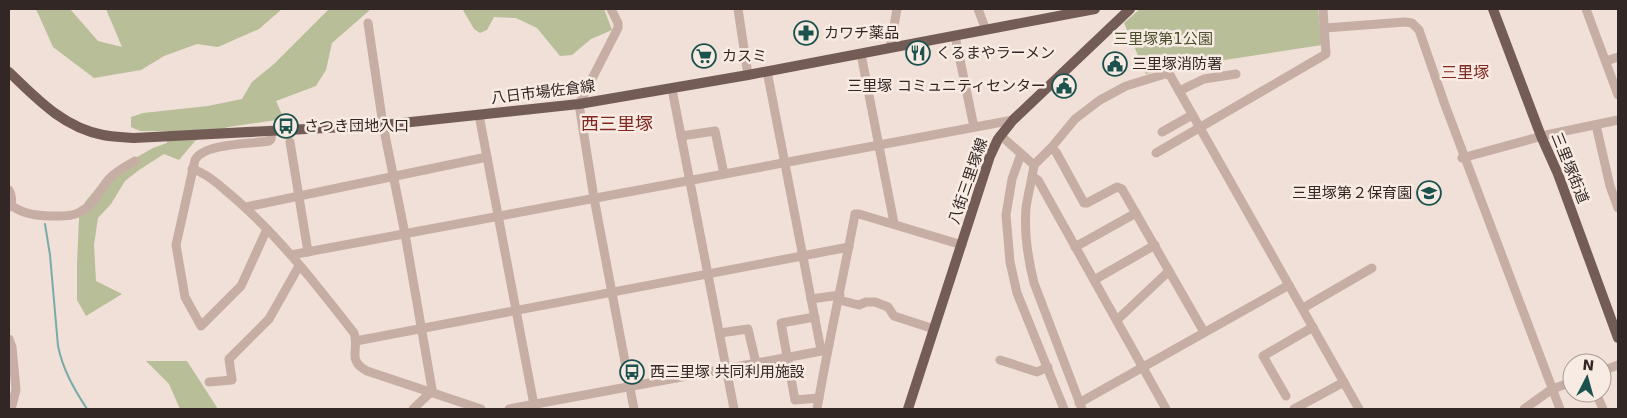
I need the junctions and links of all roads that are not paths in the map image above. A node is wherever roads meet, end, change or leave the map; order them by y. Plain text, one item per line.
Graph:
1 (611, 9) edge
2 (738, 9) edge
3 (897, 9) edge
4 (978, 9) edge
5 (1095, 9) edge
6 (1130, 9) edge
7 (1323, 9) edge
8 (1493, 9) edge
9 (1586, 9) edge
10 (1080, 10) edge
11 (368, 23) dead end
12 (1325, 28) junction
13 (986, 30) junction
14 (955, 36) junction
15 (890, 48) junction
16 (861, 54) junction
17 (1618, 57) edge
18 (1606, 61) junction
19 (9, 72) edge
20 (767, 72) junction
21 (1236, 74) dead end
22 (748, 75) junction
23 (672, 89) junction
24 (1179, 91) junction
25 (1618, 93) edge
26 (579, 104) junction
27 (1192, 114) junction
28 (479, 115) junction
29 (1013, 120) junction
30 (1618, 120) edge
31 (383, 125) junction
32 (1596, 125) junction
33 (974, 127) junction
34 (1200, 128) junction
35 (272, 131) junction
36 (1162, 132) dead end
37 (1000, 135) junction
38 (681, 136) junction
39 (1541, 136) junction
40 (290, 142) dead end
41 (879, 145) junction
42 (1052, 148) junction
43 (1156, 153) dead end
44 (1021, 154) junction
45 (487, 157) junction
46 (1464, 157) junction
47 (135, 161) dead end
48 (785, 163) junction
49 (1034, 165) junction
50 (192, 169) junction
51 (724, 174) junction
52 (394, 176) junction
53 (1033, 178) junction
54 (690, 180) junction
55 (9, 190) edge
56 (298, 196) junction
57 (594, 198) junction
58 (10, 206) edge
59 (246, 207) junction
60 (1618, 208) edge
61 (1136, 214) junction
62 (498, 216) junction
63 (894, 223) junction
64 (267, 229) junction
65 (405, 234) junction
66 (962, 245) junction
67 (1154, 245) junction
68 (849, 247) junction
69 (1075, 247) junction
70 (308, 252) junction
71 (291, 255) junction
72 (803, 255) junction
73 (299, 266) junction
74 (1372, 268) dead end
75 (1169, 270) junction
76 (708, 273) junction
77 (1094, 280) junction
78 (1289, 285) junction
79 (611, 292) junction
80 (839, 298) junction
81 (812, 299) junction
82 (1303, 308) junction
83 (516, 310) junction
84 (815, 316) junction
85 (1117, 320) junction
86 (1313, 327) junction
87 (421, 328) junction
88 (934, 329) junction
89 (1204, 332) junction
90 (720, 333) junction
91 (1618, 338) edge
92 (9, 339) edge
93 (356, 341) junction
94 (824, 350) junction
95 (786, 357) junction
96 (1000, 360) dead end
97 (756, 363) junction
98 (1048, 367) junction
99 (1142, 368) junction
100 (727, 369) junction
101 (209, 382) dead end
102 (1344, 382) junction
103 (1562, 386) edge
104 (630, 387) junction
105 (1552, 389) junction
106 (430, 392) junction
107 (1286, 396) dead end
108 (819, 398) junction
109 (456, 401) junction
110 (534, 405) junction
111 (1080, 406) edge
112 (11, 409) edge
113 (413, 409) edge
114 (448, 409) edge
115 (481, 409) edge
116 (510, 409) edge
117 (634, 409) edge
118 (734, 409) edge
119 (817, 409) edge
120 (908, 409) edge
121 (1064, 409) edge
122 (1166, 409) edge
123 (1294, 409) edge
124 (1359, 409) edge
125 (1524, 409) edge
126 (1560, 409) edge

1 - 26 street
2 - 22 street
3 - 15 street
4 - 13 street
5 - 10 main road, 八日市場佐倉線
6 - 29 main road, 八街三里塚線
7 - 12 street
8 - 39 main road, 三里塚街道
9 - 18 street
10 - 13 main road, 八日市場佐倉線
11 - 31 street
12 - 34 street
12 - 46 street
13 - 14 main road, 八日市場佐倉線
14 - 15 main road, 八日市場佐倉線
14 - 33 street
15 - 16 main road, 八日市場佐倉線
16 - 20 main road, 八日市場佐倉線
16 - 41 street
17 - 18 street
18 - 25 street
19 - 35 main road, 八日市場佐倉線
20 - 22 main road, 八日市場佐倉線
20 - 48 street
21 - 24 street
22 - 23 main road, 八日市場佐倉線
23 - 26 main road, 八日市場佐倉線
23 - 38 street
24 - 27 street
24 - 42 street
26 - 28 main road, 八日市場佐倉線
26 - 57 street
27 - 34 street
27 - 36 street
28 - 31 main road, 八日市場佐倉線
28 - 45 street
29 - 33 street
29 - 37 main road, 八街三里塚線
30 - 32 street
31 - 35 main road, 八日市場佐倉線
31 - 52 street
32 - 39 street
32 - 60 street
33 - 41 street
34 - 43 street
34 - 78 street
35 - 50 street
37 - 44 street
37 - 66 main road, 八街三里塚線
38 - 51 street
38 - 54 street
39 - 46 street
39 - 91 main road, 三里塚街道
40 - 56 street
41 - 48 street
41 - 63 street
42 - 49 street
42 - 61 street
44 - 49 street
44 - 98 street
45 - 52 street
45 - 62 street
46 - 105 street
47 - 58 street
48 - 51 street
48 - 72 street
49 - 53 street
50 - 59 street
50 - 64 street
51 - 54 street
52 - 56 street
52 - 65 street
53 - 69 street
53 - 111 street
54 - 57 street
54 - 76 street
55 - 58 street
56 - 59 street
56 - 70 street
57 - 62 street
57 - 79 street
59 - 64 street
61 - 67 street
61 - 69 street
62 - 65 street
62 - 83 street
63 - 66 street
63 - 68 street
64 - 71 street
65 - 70 street
65 - 87 street
66 - 88 main road, 八街三里塚線
67 - 75 street
67 - 77 street
68 - 72 street
68 - 80 street
69 - 77 street
70 - 71 street
71 - 73 street
72 - 76 street
72 - 81 street
73 - 93 street
73 - 101 street
74 - 82 street
75 - 85 street
75 - 89 street
76 - 79 street
76 - 90 street
77 - 85 street
78 - 82 street
78 - 89 street
79 - 83 street
79 - 104 street
80 - 81 street
80 - 88 street
80 - 94 street
81 - 84 street
82 - 86 street
83 - 87 street
83 - 110 street
84 - 94 street
84 - 95 street
85 - 99 street
86 - 102 street
86 - 107 street
87 - 93 street
87 - 106 street
88 - 120 main road, 八街三里塚線
89 - 99 street
90 - 97 street
90 - 100 street
92 - 112 street
93 - 106 street
94 - 95 street
94 - 108 street
95 - 97 street
95 - 108 street
96 - 98 street
97 - 100 street
98 - 121 street
99 - 111 street
99 - 122 street
100 - 104 street
100 - 118 street
102 - 123 street
102 - 124 street
103 - 105 street
104 - 110 street
104 - 117 street
105 - 125 street
105 - 126 street
106 - 109 street
106 - 113 street
108 - 119 street
109 - 114 street
109 - 115 street
110 - 116 street

